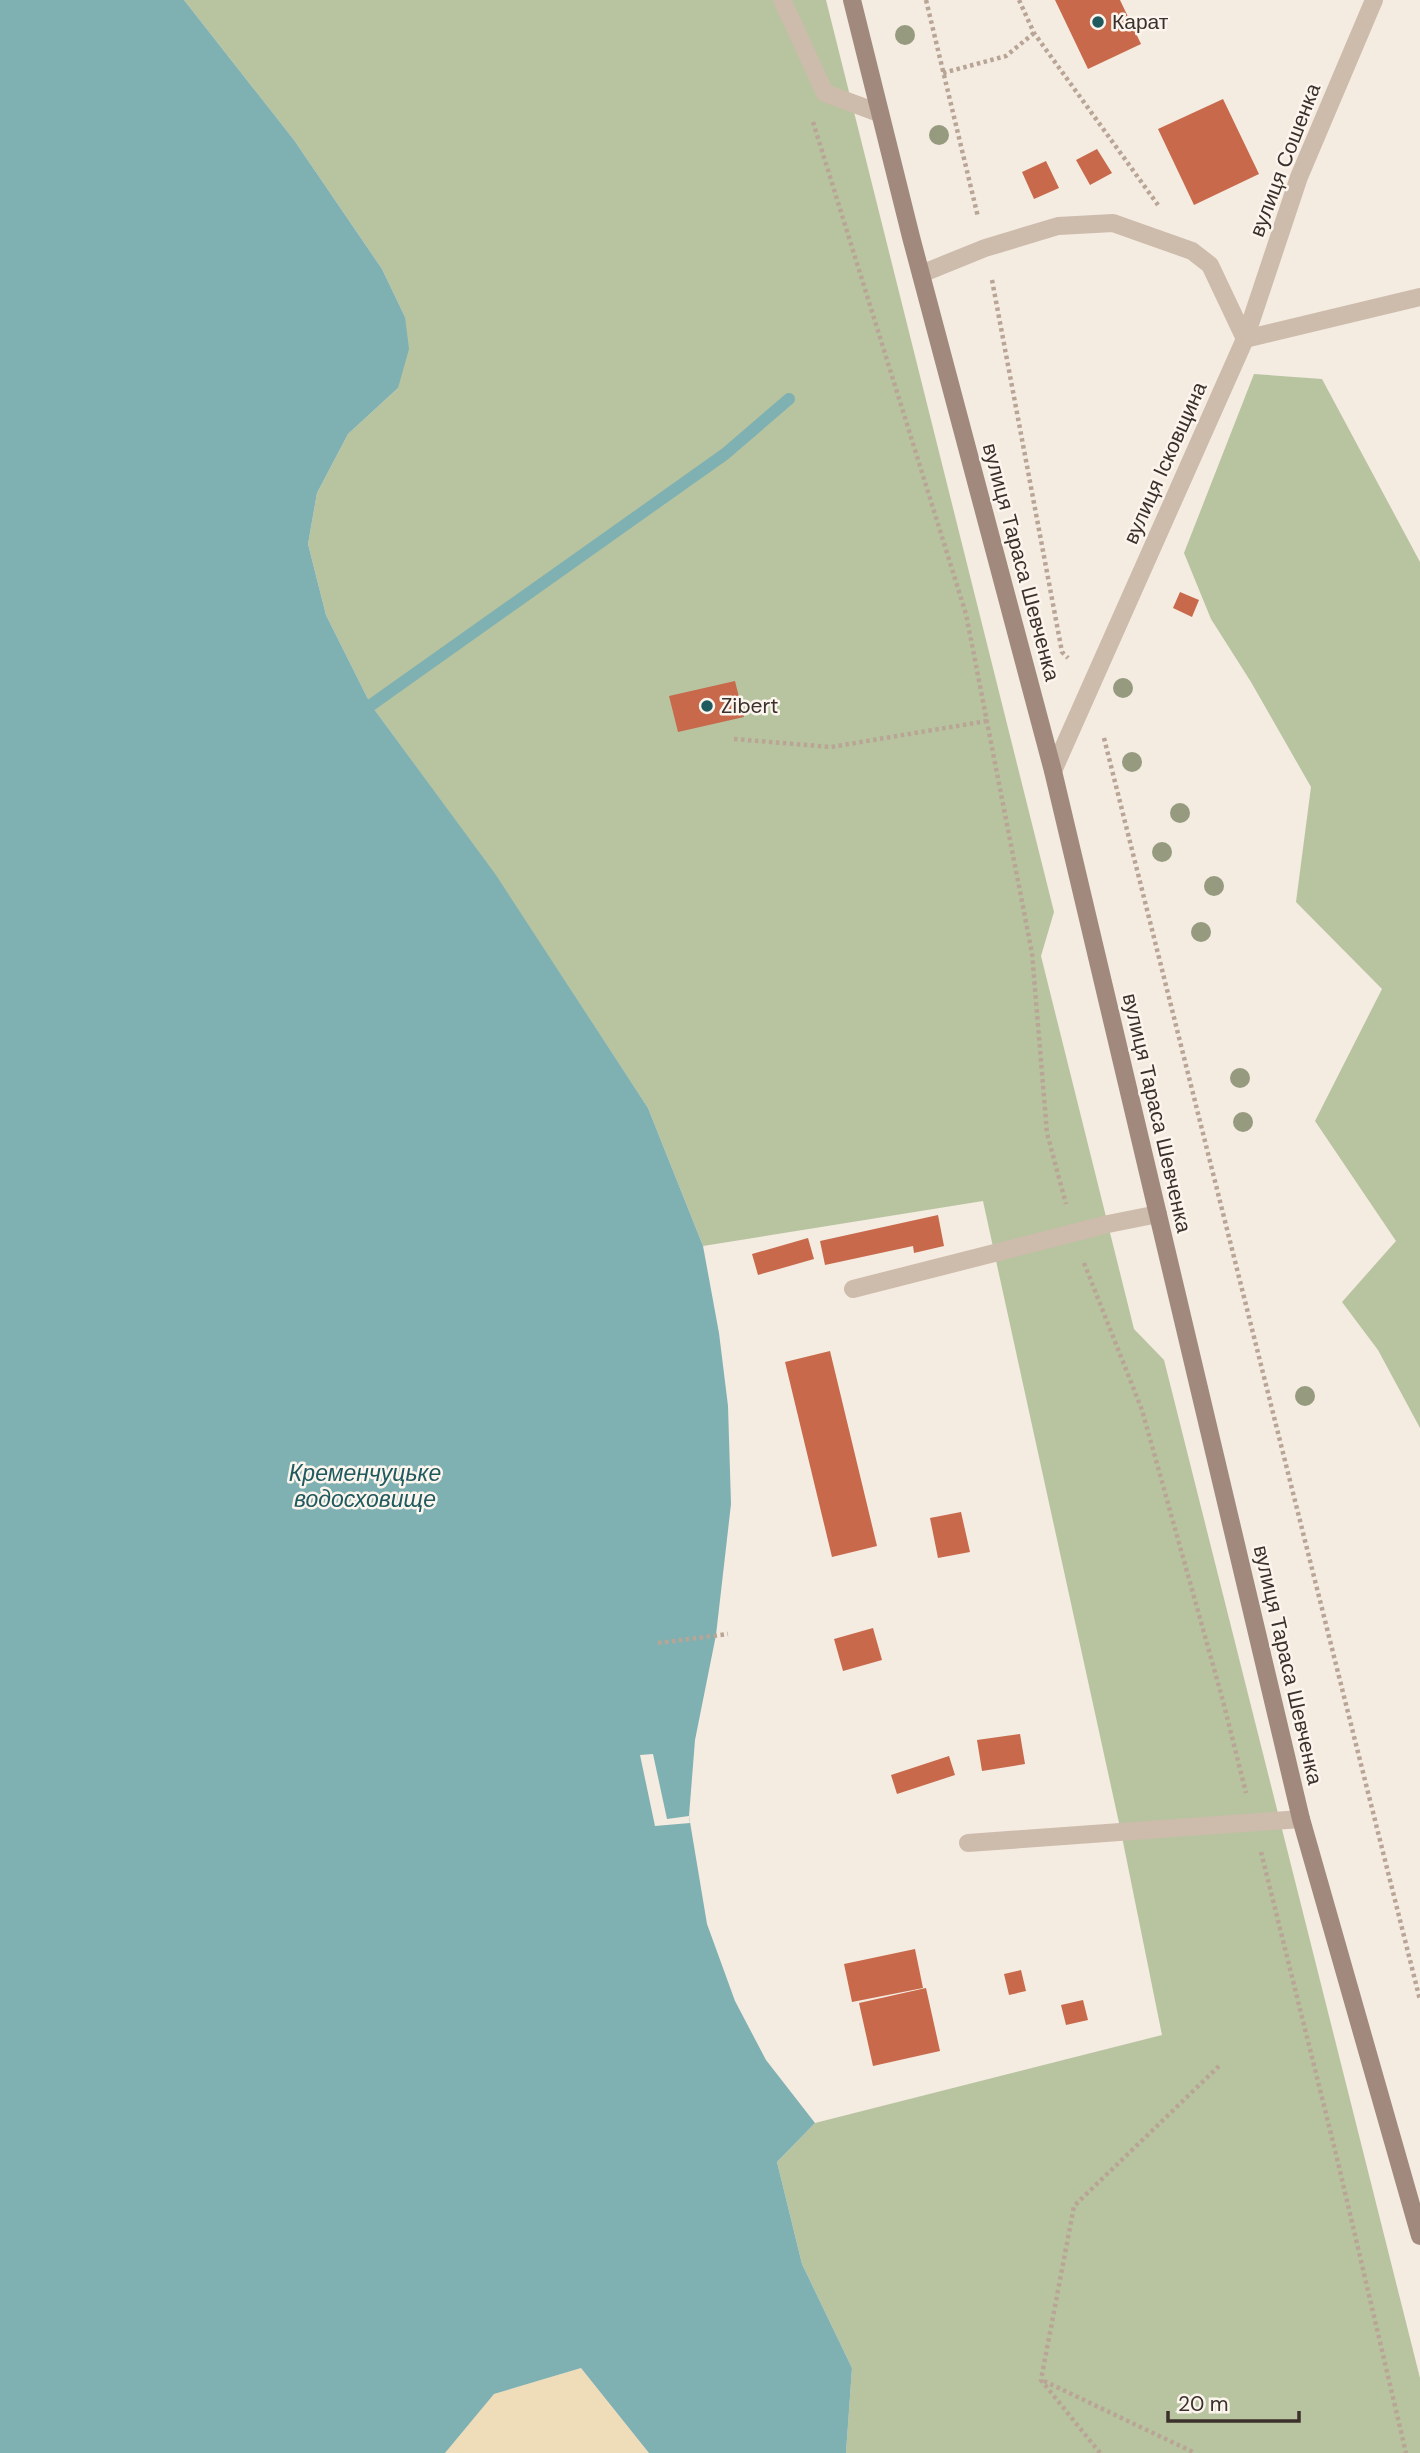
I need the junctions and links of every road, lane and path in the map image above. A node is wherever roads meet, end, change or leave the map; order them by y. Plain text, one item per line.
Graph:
1 (782, 0) edge
2 (852, 0) edge
3 (926, 0) edge
4 (1019, 0) edge
5 (1374, 0) edge
6 (1034, 33) junction
7 (943, 73) junction
8 (879, 113) junction
9 (1160, 207) dead end
10 (985, 248) junction
11 (921, 274) junction
12 (1420, 297) edge
13 (1245, 338) junction
14 (1090, 686) junction
15 (987, 721) dead end
16 (734, 739) dead end
17 (1054, 771) junction
18 (1158, 1214) junction
19 (853, 1289) dead end
20 (728, 1634) dead end
21 (658, 1643) dead end
22 (1301, 1819) junction
23 (968, 1843) dead end
24 (1420, 2000) edge
25 (1219, 2066) dead end
26 (1420, 2236) edge
27 (1041, 2380) junction
28 (1100, 2453) edge
29 (1195, 2453) edge

1 - 8 street
2 - 8 street, вулиця Тараса Шевченка
3 - 7 path
4 - 6 path
5 - 13 street, вулиця Сошенка
6 - 7 path
6 - 9 path
7 - 10 path
8 - 11 street, вулиця Тараса Шевченка
10 - 11 street
10 - 13 street
10 - 14 path
11 - 17 street, вулиця Тараса Шевченка
12 - 13 street
13 - 14 street, вулиця Ісковщина
14 - 17 street, вулиця Ісковщина
14 - 24 path
15 - 16 path
17 - 18 street, вулиця Тараса Шевченка
18 - 19 street
18 - 22 street, вулиця Тараса Шевченка
20 - 21 path
22 - 23 street
22 - 26 street, вулиця Тараса Шевченка
25 - 27 path
27 - 28 path
27 - 29 path

